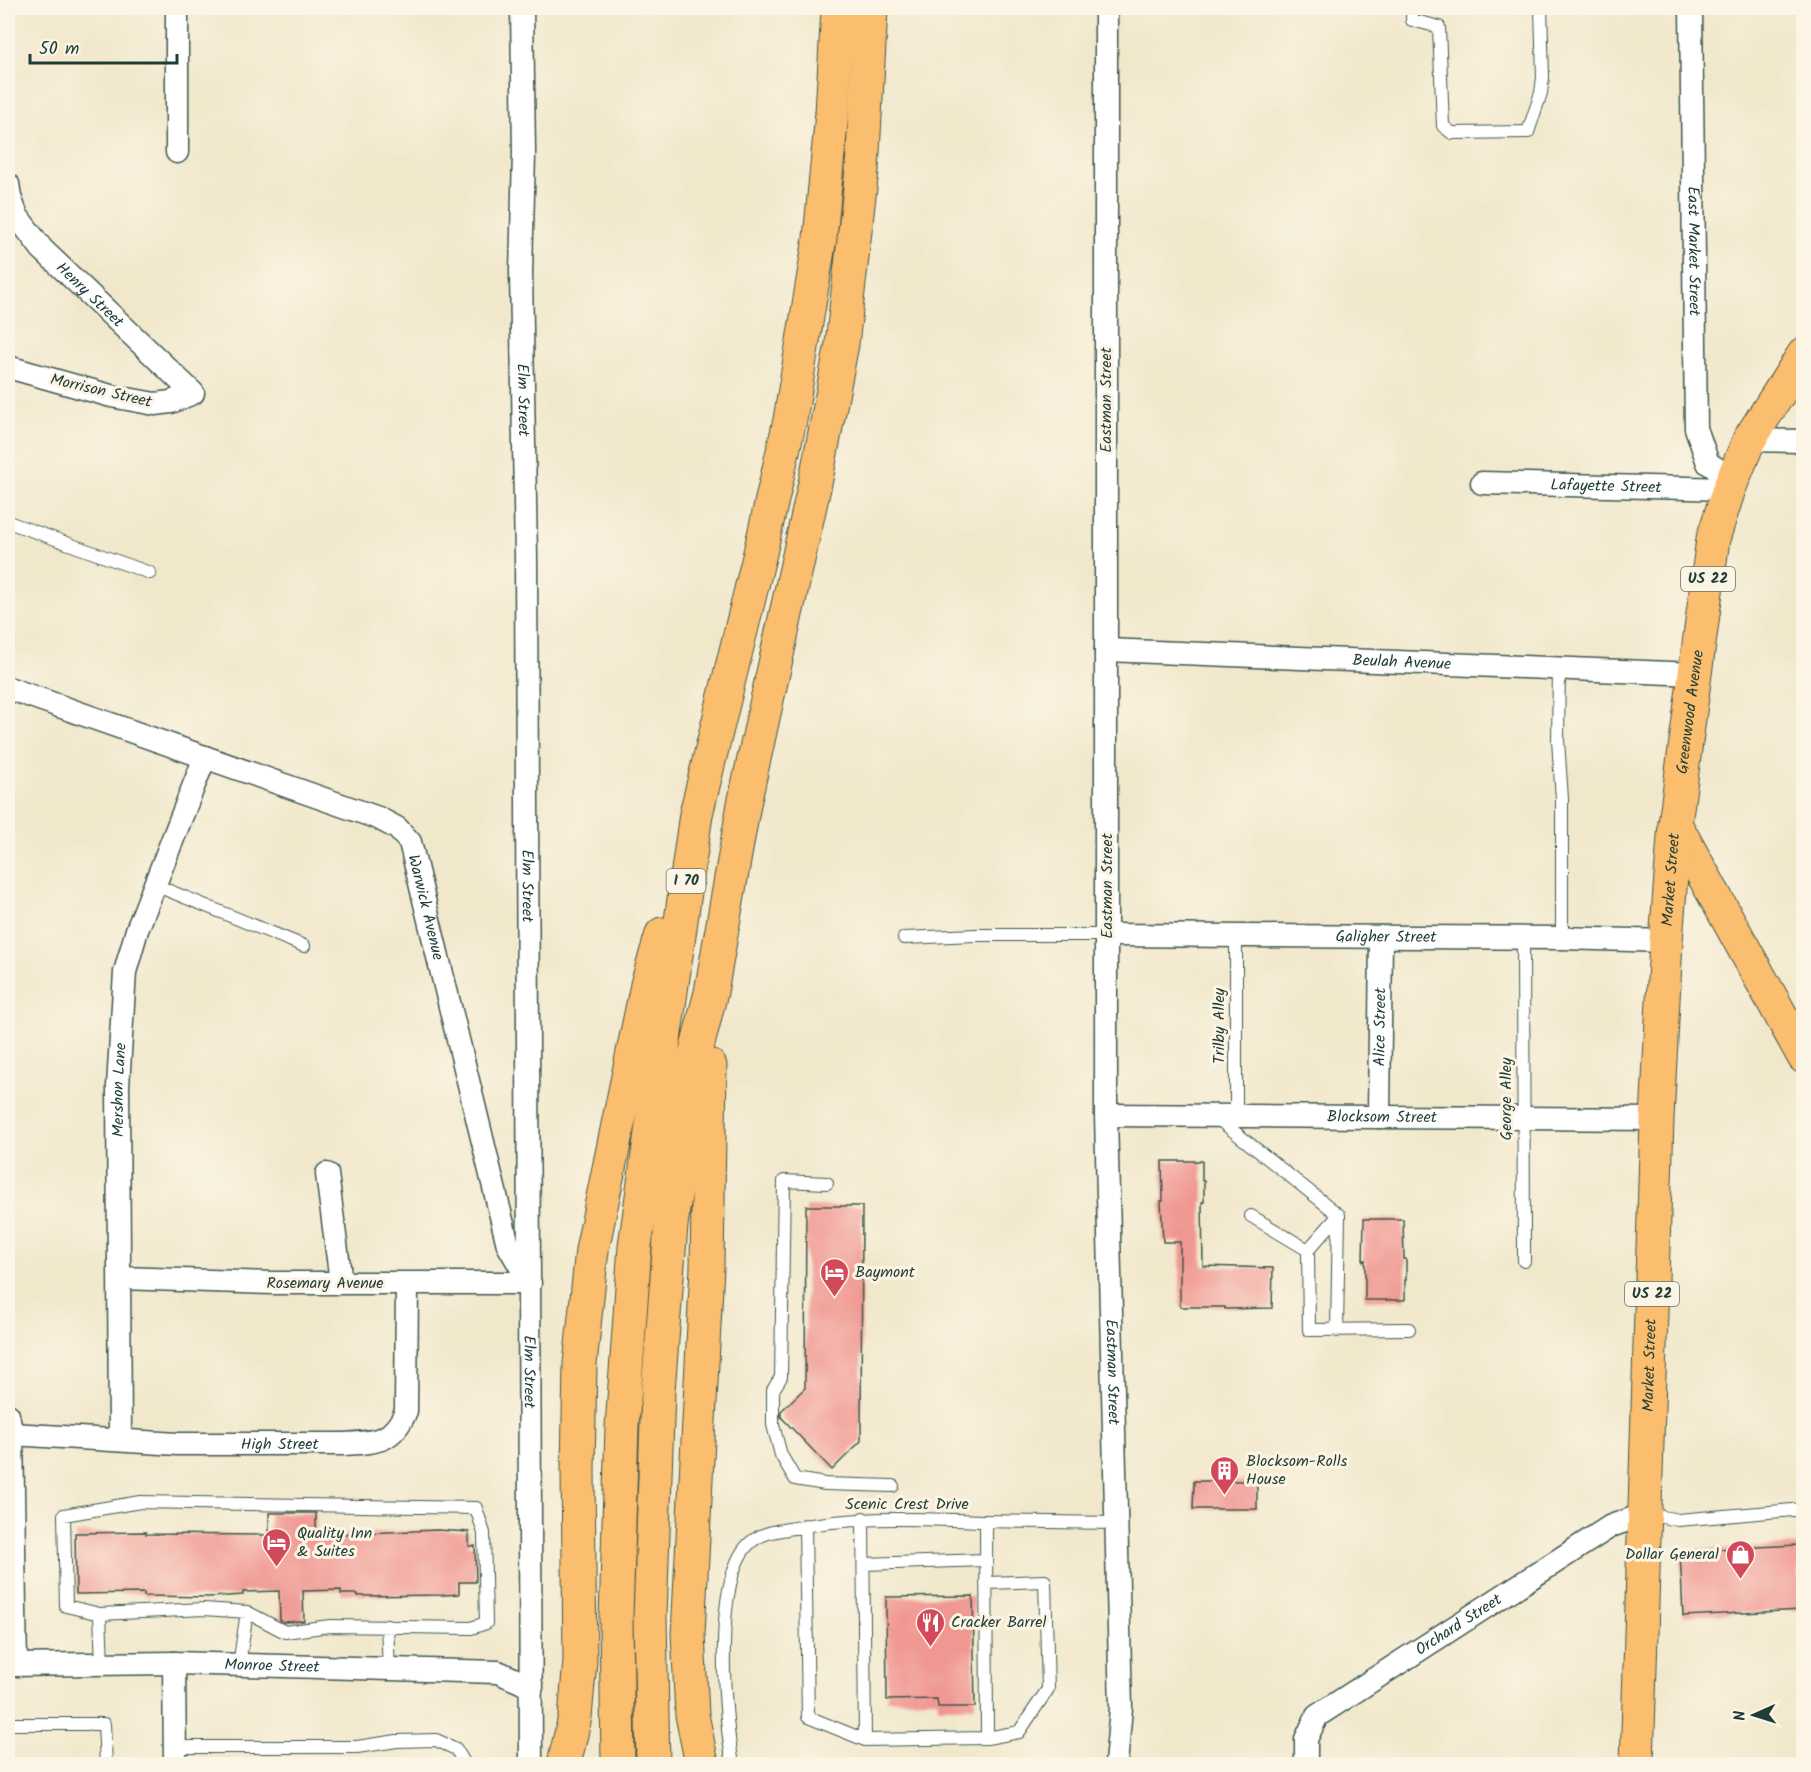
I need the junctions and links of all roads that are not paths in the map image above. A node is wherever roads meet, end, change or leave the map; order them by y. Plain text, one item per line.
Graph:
1 (177, 8) edge
2 (522, 8) edge
3 (838, 8) edge
4 (871, 8) edge
5 (1106, 8) edge
6 (1412, 8) edge
7 (1541, 8) edge
8 (1691, 8) edge
9 (177, 152) dead end
10 (8, 184) edge
11 (1803, 354) edge
12 (8, 367) edge
13 (193, 393) joint
14 (1749, 440) junction
15 (1803, 441) edge
16 (1482, 483) dead end
17 (1731, 484) junction
18 (8, 522) edge
19 (150, 573) dead end
20 (1106, 650) junction
21 (1559, 669) junction
22 (1695, 674) junction
23 (8, 688) edge
24 (205, 757) junction
25 (696, 814) junction
26 (1675, 824) junction
27 (155, 885) junction
28 (1107, 935) junction
29 (1236, 936) junction
30 (1380, 937) junction
31 (904, 938) dead end
32 (1522, 938) junction
33 (1562, 938) junction
34 (1666, 941) junction
35 (304, 946) dead end
36 (711, 992) junction
37 (1803, 1057) edge
38 (1106, 1115) junction
39 (1226, 1117) junction
40 (1379, 1117) junction
41 (1523, 1118) junction
42 (1657, 1119) junction
43 (327, 1174) dead end
44 (826, 1183) dead end
45 (1339, 1215) junction
46 (1251, 1216) dead end
47 (1308, 1250) junction
48 (1524, 1261) dead end
49 (121, 1278) junction
50 (340, 1282) junction
51 (530, 1283) junction
52 (406, 1284) junction
53 (1409, 1329) dead end
54 (1337, 1330) junction
55 (10, 1425) edge
56 (120, 1440) junction
57 (893, 1486) dead end
58 (1803, 1509) edge
59 (1646, 1514) junction
60 (863, 1518) junction
61 (986, 1521) junction
62 (1116, 1523) junction
63 (805, 1525) junction
64 (986, 1560) junction
65 (864, 1564) junction
66 (986, 1583) junction
67 (11, 1596) edge
68 (247, 1612) junction
69 (100, 1614) junction
70 (387, 1626) junction
71 (174, 1663) junction
72 (102, 1664) junction
73 (12, 1665) edge
74 (239, 1665) junction
75 (389, 1670) junction
76 (532, 1687) junction
77 (8, 1724) edge
78 (987, 1738) junction
79 (865, 1740) junction
80 (175, 1756) edge
81 (106, 1764) edge
82 (465, 1764) edge
83 (531, 1764) edge
84 (564, 1764) edge
85 (618, 1764) edge
86 (653, 1764) edge
87 (702, 1764) edge
88 (733, 1764) edge
89 (1116, 1764) edge
90 (1306, 1764) edge
91 (1637, 1764) edge

1 - 9 street
2 - 51 street, Elm Street
3 - 25 main road, I 70
4 - 36 main road, I 70
5 - 20 street, Eastman Street
6 - 7 lane
8 - 17 street, East Market Street
10 - 13 street, Henry Street
11 - 14 main road, Greenwood Avenue / US 22
12 - 13 street, Morrison Street
14 - 15 street
14 - 17 main road, Greenwood Avenue / US 22
16 - 17 street, Lafayette Street
17 - 22 main road, Greenwood Avenue / US 22
18 - 19 lane
20 - 21 street, Beulah Avenue
20 - 28 street, Eastman Street
21 - 22 street, Beulah Avenue
21 - 33 lane
22 - 26 main road, Greenwood Avenue / US 22
23 - 24 street, Warwick Avenue
24 - 27 street, Mershon Lane
24 - 51 street, Warwick Avenue
25 - 84 main road
25 - 85 main road, I 70
26 - 34 main road, Market Street / US 22
26 - 37 main road
27 - 35 lane
27 - 49 street, Mershon Lane
28 - 29 street, Galigher Street
28 - 31 lane
28 - 38 street, Eastman Street
29 - 30 street, Galigher Street
29 - 39 lane, Trilby Alley
30 - 32 street, Galigher Street
30 - 40 street, Alice Street
32 - 33 street, Galigher Street
32 - 41 lane, George Alley
33 - 34 street, Galigher Street
34 - 42 main road, Market Street / US 22
36 - 86 main road, I 70
36 - 87 main road
38 - 39 street, Blocksom Street
38 - 62 street, Eastman Street
39 - 40 street, Blocksom Street
39 - 45 lane
40 - 41 street, Blocksom Street
41 - 42 street, Blocksom Street
41 - 48 lane, George Alley
42 - 59 main road, Market Street / US 22
43 - 50 street
44 - 57 lane
45 - 47 lane
45 - 54 lane
46 - 47 lane
47 - 54 lane
49 - 50 street, Rosemary Avenue
49 - 56 street, Mershon Lane
50 - 52 street, Rosemary Avenue
51 - 52 street, Rosemary Avenue
51 - 76 street, Elm Street
52 - 56 street, High Street
53 - 54 lane
55 - 56 street, High Street
55 - 67 street
58 - 59 lane
59 - 90 street, Orchard Street
59 - 91 main road, Market Street / US 22
60 - 61 lane, Scenic Crest Drive
60 - 63 lane, Scenic Crest Drive
60 - 65 lane
61 - 62 lane, Scenic Crest Drive
61 - 64 lane
62 - 89 street, Eastman Street
63 - 79 lane
63 - 88 lane, Scenic Crest Drive
64 - 65 lane
64 - 66 lane
65 - 79 lane
66 - 78 lane
66 - 78 lane
67 - 73 street
68 - 69 lane
68 - 70 lane
68 - 74 lane
69 - 70 lane
69 - 72 lane
70 - 75 lane
71 - 72 street, Monroe Street
71 - 74 street, Monroe Street
71 - 80 street
72 - 73 street, Monroe Street
74 - 75 street, Monroe Street
75 - 76 street, Monroe Street
76 - 83 street, Elm Street
77 - 81 lane
78 - 79 lane
80 - 82 lane

